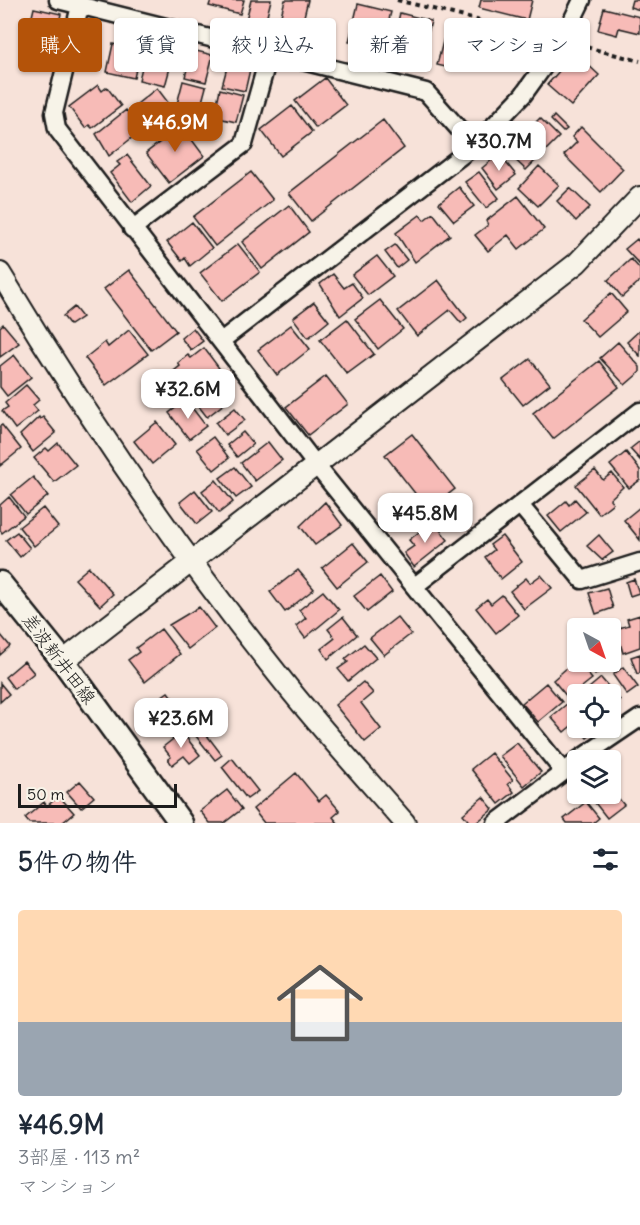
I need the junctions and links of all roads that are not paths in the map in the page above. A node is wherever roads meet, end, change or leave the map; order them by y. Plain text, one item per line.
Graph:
1 (58, 0) edge
2 (582, 0) edge
3 (80, 6) junction
4 (210, 40) edge
5 (336, 71) edge
6 (263, 72) edge
7 (474, 146) junction
8 (638, 203) edge
9 (132, 228) junction
10 (3, 286) edge
11 (221, 341) junction
12 (640, 411) edge
13 (316, 465) junction
14 (520, 505) junction
15 (193, 561) junction
16 (640, 562) edge
17 (0, 583) edge
18 (415, 586) junction
19 (63, 661) junction
20 (640, 718) edge
21 (594, 750) edge
22 (567, 768) edge
23 (563, 771) junction
24 (182, 823) edge
25 (405, 823) edge
26 (496, 823) edge

1 - 3 street
2 - 7 street
3 - 4 street
3 - 9 street
5 - 7 street
6 - 9 street
7 - 11 street
8 - 13 street
9 - 11 street
10 - 15 street
11 - 13 street
12 - 14 street
13 - 15 street
13 - 18 street
14 - 16 street
14 - 18 street
15 - 19 street
15 - 25 street
17 - 19 main road, 差波新井田線
18 - 23 street
19 - 24 main road, 差波新井田線
20 - 21 street
22 - 23 street
23 - 26 street

